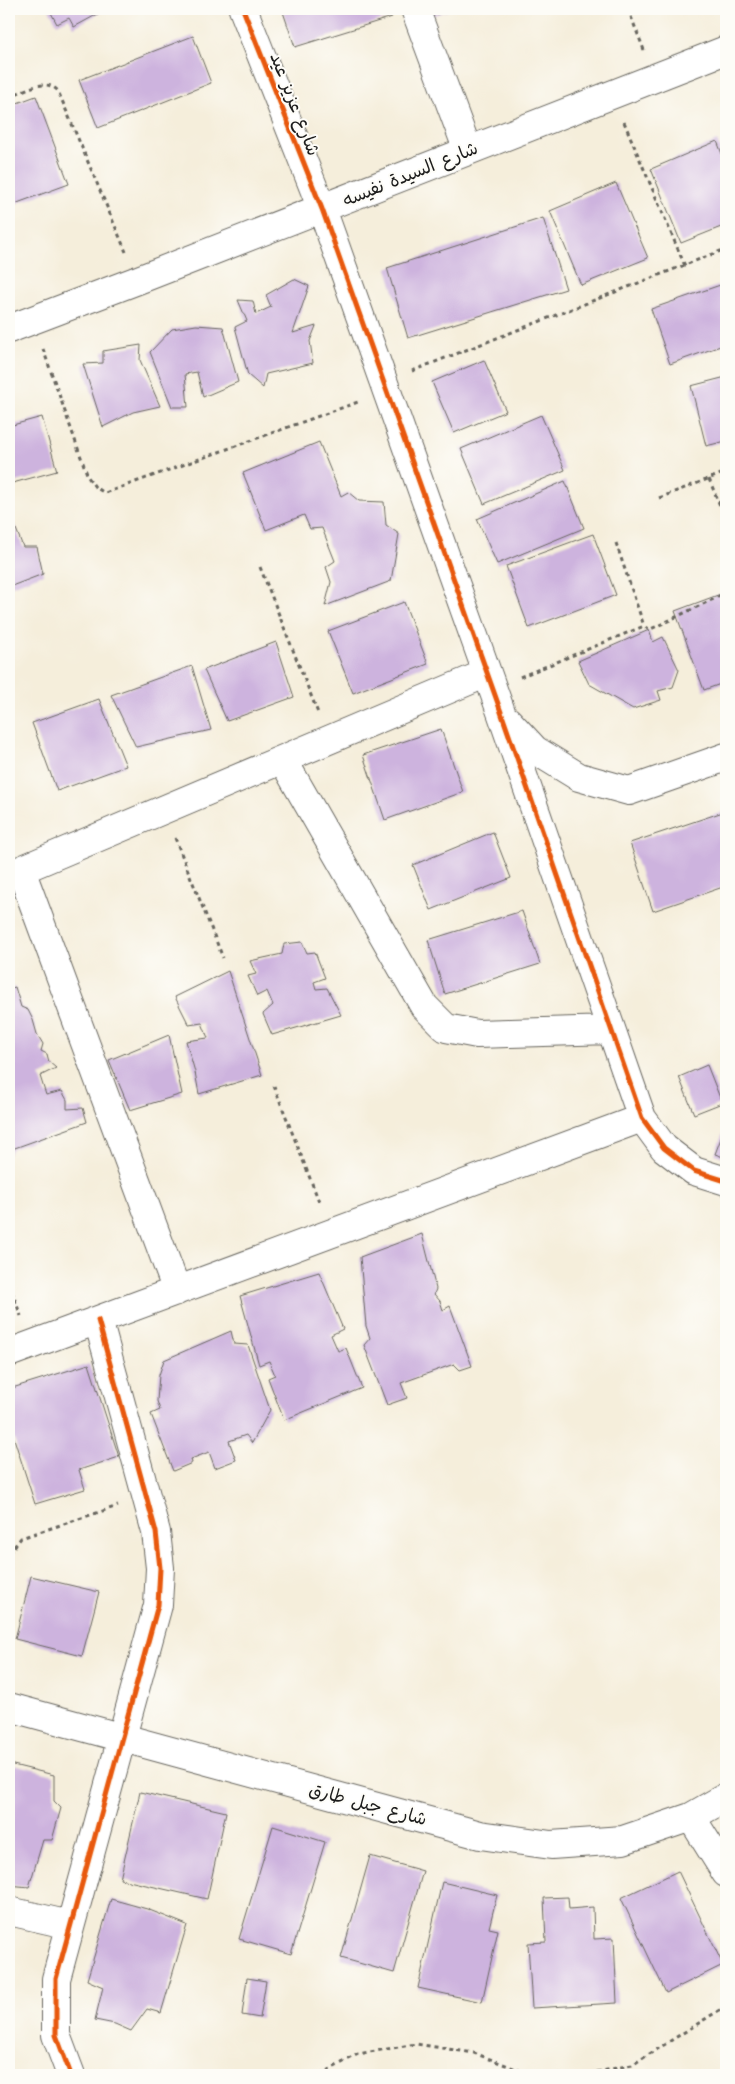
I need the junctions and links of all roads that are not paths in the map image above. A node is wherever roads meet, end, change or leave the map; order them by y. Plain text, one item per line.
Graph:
1 (244, 9) edge
2 (415, 9) edge
3 (726, 50) edge
4 (468, 151) junction
5 (322, 209) junction
6 (21, 324) edge
7 (493, 692) junction
8 (726, 757) edge
9 (283, 760) junction
10 (15, 873) edge
11 (611, 1030) junction
12 (642, 1118) junction
13 (726, 1181) edge
14 (177, 1291) junction
15 (98, 1320) junction
16 (9, 1354) edge
17 (9, 1707) edge
18 (122, 1737) junction
19 (726, 1797) edge
20 (691, 1817) junction
21 (726, 1873) edge
22 (9, 1911) edge
23 (70, 1925) junction
24 (71, 2075) edge

1 - 5 street, شارع عزيز عيد
2 - 4 street
3 - 4 street, شارع السيدة نفيسه
4 - 5 street, شارع السيدة نفيسه
5 - 6 street, شارع السيدة نفيسه
5 - 7 street, شارع عزيز عيد
7 - 8 street
7 - 9 street
7 - 11 street, شارع عزيز عيد
9 - 10 street
9 - 11 street
10 - 14 street
11 - 12 street, شارع عزيز عيد
12 - 13 street, شارع عزيز عيد
12 - 14 street
14 - 15 street
15 - 16 street
15 - 18 street
17 - 18 street, شارع جبل طارق
18 - 20 street, شارع جبل طارق
18 - 23 street
19 - 20 street, شارع جبل طارق
20 - 21 street
22 - 23 street
23 - 24 street

